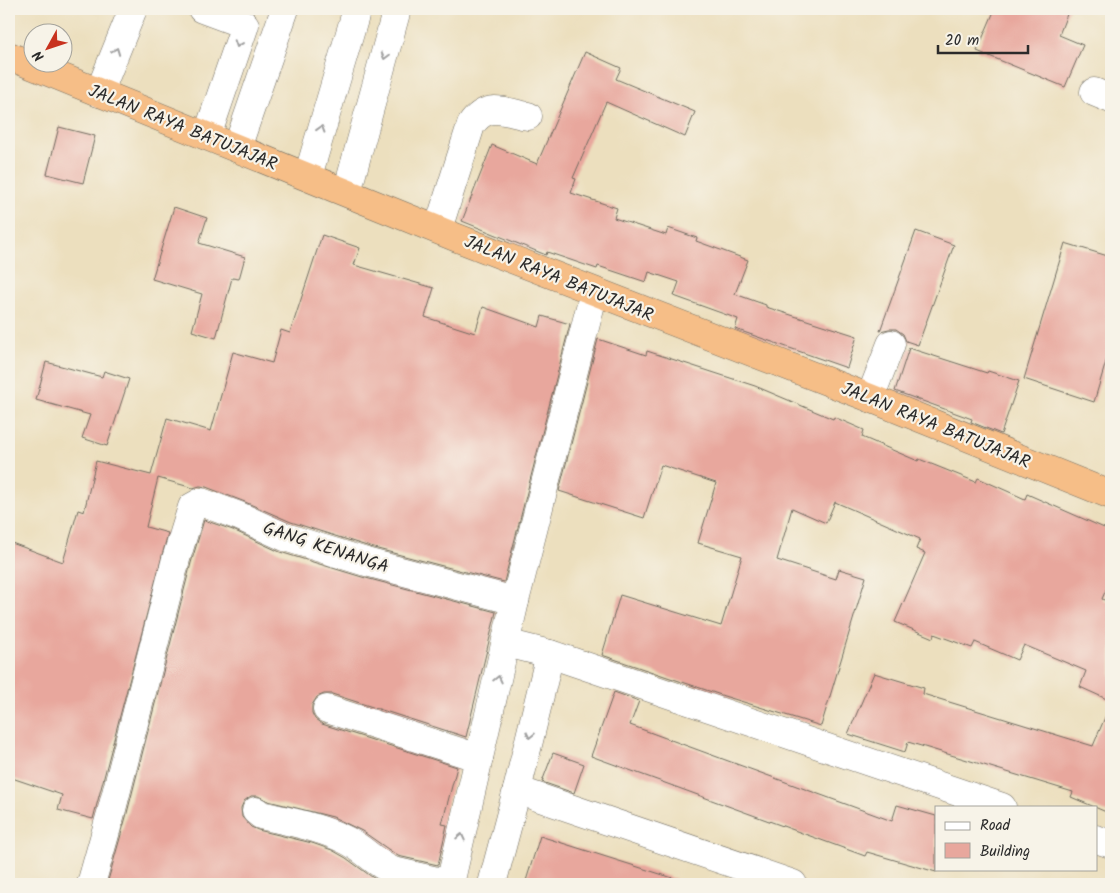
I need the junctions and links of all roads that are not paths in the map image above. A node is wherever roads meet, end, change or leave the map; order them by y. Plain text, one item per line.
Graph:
1 (133, 9) edge
2 (202, 9) edge
3 (285, 9) edge
4 (357, 9) edge
5 (397, 9) edge
6 (9, 56) edge
7 (99, 93) junction
8 (528, 116) dead end
9 (207, 136) junction
10 (237, 148) junction
11 (308, 176) junction
12 (347, 192) junction
13 (438, 229) junction
14 (594, 292) junction
15 (891, 344) dead end
16 (870, 398) junction
17 (1110, 490) edge
18 (515, 600) junction
19 (506, 643) junction
20 (550, 654) junction
21 (327, 709) dead end
22 (479, 758) junction
23 (517, 790) junction
24 (999, 806) edge
25 (256, 811) dead end
26 (1098, 840) edge
27 (1111, 844) edge
28 (91, 884) edge
29 (450, 884) edge
30 (492, 884) edge
31 (792, 884) edge

7 -> 1 street
2 -> 9 street
3 - 10 street
11 -> 4 street
5 -> 12 street
6 - 7 highway, JALAN RAYA BATUJAJAR
7 - 9 highway, JALAN RAYA BATUJAJAR
8 - 13 street
9 - 10 highway, JALAN RAYA BATUJAJAR
10 - 11 highway, JALAN RAYA BATUJAJAR
11 - 12 highway, JALAN RAYA BATUJAJAR
12 - 13 highway, JALAN RAYA BATUJAJAR
13 - 14 highway, JALAN RAYA BATUJAJAR
14 - 16 highway, JALAN RAYA BATUJAJAR
14 - 18 street
15 - 16 street
16 - 17 highway, JALAN RAYA BATUJAJAR
18 - 19 street
18 - 28 street, GANG KENANGA
19 - 20 street
22 -> 19 street
20 -> 23 street
20 - 24 street
21 - 22 street
29 -> 22 street
23 - 30 street
23 - 31 street
25 - 29 street
26 - 27 street

